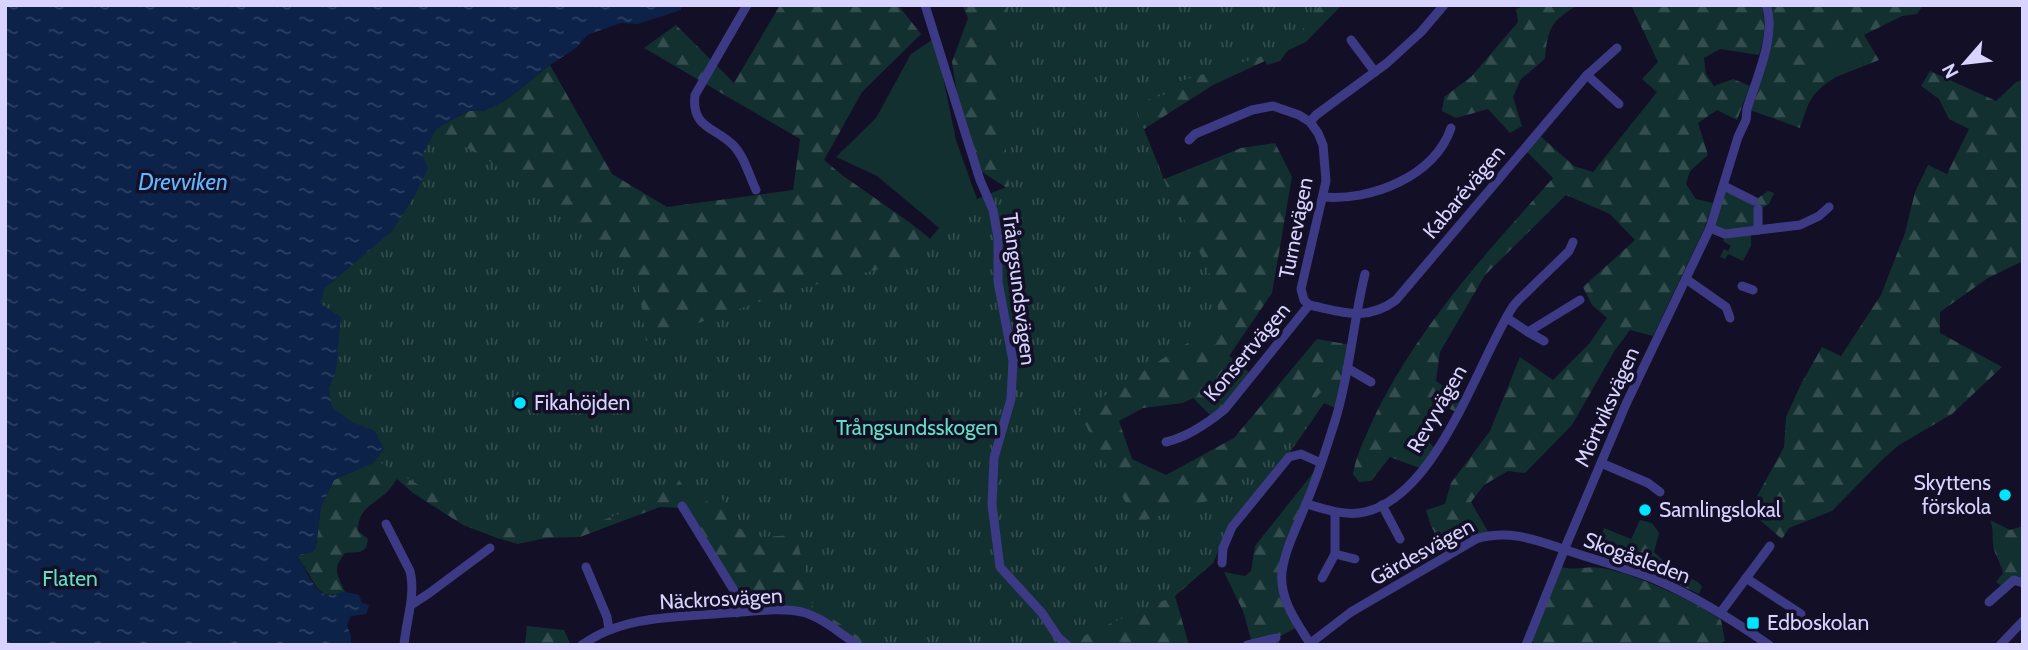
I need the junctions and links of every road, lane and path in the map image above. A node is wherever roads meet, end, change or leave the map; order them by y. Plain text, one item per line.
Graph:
1 (747, 5) edge
2 (925, 5) edge
3 (1444, 5) edge
4 (1766, 5) edge
5 (1351, 40) dead end
6 (1618, 48) dead end
7 (1375, 72) junction
8 (1587, 75) junction
9 (1619, 104) dead end
10 (1310, 122) junction
11 (1451, 128) dead end
12 (1189, 140) dead end
13 (1724, 186) junction
14 (756, 190) dead end
15 (1323, 197) junction
16 (1829, 207) dead end
17 (1710, 228) junction
18 (1758, 230) junction
19 (1573, 242) dead end
20 (1365, 274) dead end
21 (1686, 279) junction
22 (1742, 286) dead end
23 (1753, 290) dead end
24 (1580, 300) dead end
25 (1309, 305) junction
26 (1357, 315) junction
27 (1507, 318) junction
28 (1730, 318) dead end
29 (1528, 332) junction
30 (1544, 341) dead end
31 (1347, 368) junction
32 (1371, 382) dead end
33 (1166, 442) dead end
34 (1321, 463) junction
35 (1601, 463) junction
36 (1660, 492) dead end
37 (1307, 504) junction
38 (1382, 505) junction
39 (682, 506) dead end
40 (1335, 513) junction
41 (386, 524) dead end
42 (1400, 539) dead end
43 (1770, 546) dead end
44 (491, 548) dead end
45 (1564, 549) junction
46 (1335, 554) junction
47 (1355, 559) dead end
48 (1222, 563) dead end
49 (586, 566) dead end
50 (1322, 578) dead end
51 (1746, 579) junction
52 (2023, 583) edge
53 (1989, 601) dead end
54 (411, 605) junction
55 (1721, 612) junction
56 (737, 613) junction
57 (1801, 614) dead end
58 (2023, 621) edge
59 (609, 629) junction
60 (1276, 638) dead end
61 (1310, 644) edge
62 (404, 645) edge
63 (582, 645) edge
64 (858, 645) edge
65 (1067, 645) edge
66 (1247, 645) edge
67 (1526, 645) edge
68 (1769, 645) edge
69 (2000, 645) edge

1 - 14 street
2 - 65 street, Trångsundsvägen
3 - 7 street
4 - 13 street, Mörtviksvägen
5 - 7 street
6 - 8 street, Kabarévägen
7 - 10 street
8 - 9 street
8 - 26 street, Kabarévägen
10 - 12 street
10 - 15 street, Turnevägen
11 - 15 street
13 - 17 street, Mörtviksvägen
13 - 18 street
15 - 25 street, Turnevägen
16 - 18 street
17 - 18 street
17 - 21 street, Mörtviksvägen
19 - 27 street, Revyvägen
20 - 26 street
21 - 28 street
21 - 35 street, Mörtviksvägen
22 - 23 street
24 - 29 street
25 - 26 street, Konsertvägen
25 - 33 street, Konsertvägen
26 - 31 street
27 - 29 street
27 - 38 street, Revyvägen
29 - 30 street
31 - 32 street
31 - 34 street
34 - 37 street
34 - 48 street
35 - 36 street
35 - 45 street, Mörtviksvägen
37 - 40 street, Revyvägen
37 - 61 street
38 - 40 street, Revyvägen
38 - 42 street
39 - 56 street
40 - 46 street
41 - 54 street
43 - 51 street
44 - 54 street
45 - 55 street, Skogåsleden
45 - 61 street, Gärdesvägen
45 - 67 street, Mörtviksvägen
46 - 47 street
46 - 50 street
49 - 59 street
51 - 55 street
51 - 57 street
52 - 53 street
54 - 62 street
55 - 68 street, Skogåsleden
56 - 59 street, Näckrosvägen
56 - 64 street, Näckrosvägen
58 - 69 street
59 - 63 street, Näckrosvägen
60 - 66 street

